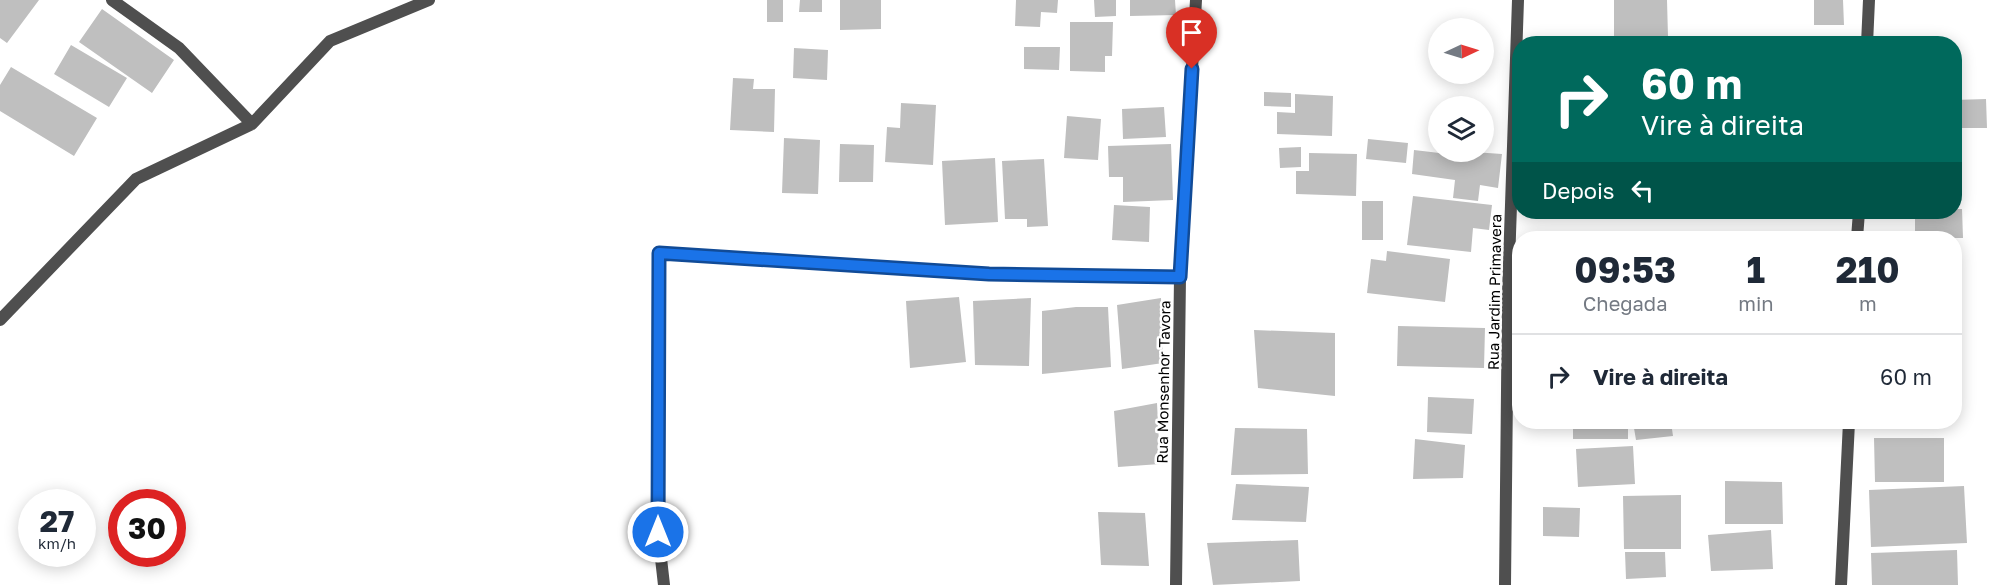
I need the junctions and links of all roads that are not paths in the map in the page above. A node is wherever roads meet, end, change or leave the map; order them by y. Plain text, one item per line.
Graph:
1 (112, 0) edge
2 (429, 0) edge
3 (1196, 0) edge
4 (1518, 0) edge
5 (1869, 0) edge
6 (1517, 36) edge
7 (1867, 36) edge
8 (252, 124) junction
9 (1512, 176) edge
10 (1180, 277) junction
11 (0, 320) edge
12 (1849, 429) edge
13 (664, 585) edge
14 (1176, 585) edge
15 (1505, 585) edge
16 (1841, 585) edge

1 - 8 street
2 - 8 street
3 - 10 street, Rua Monsenhor Tavora
4 - 6 street, Rua Jardim Primavera
5 - 7 street
8 - 11 street
9 - 15 street, Rua Jardim Primavera
10 - 13 street
10 - 14 street, Rua Monsenhor Tavora
12 - 16 street

